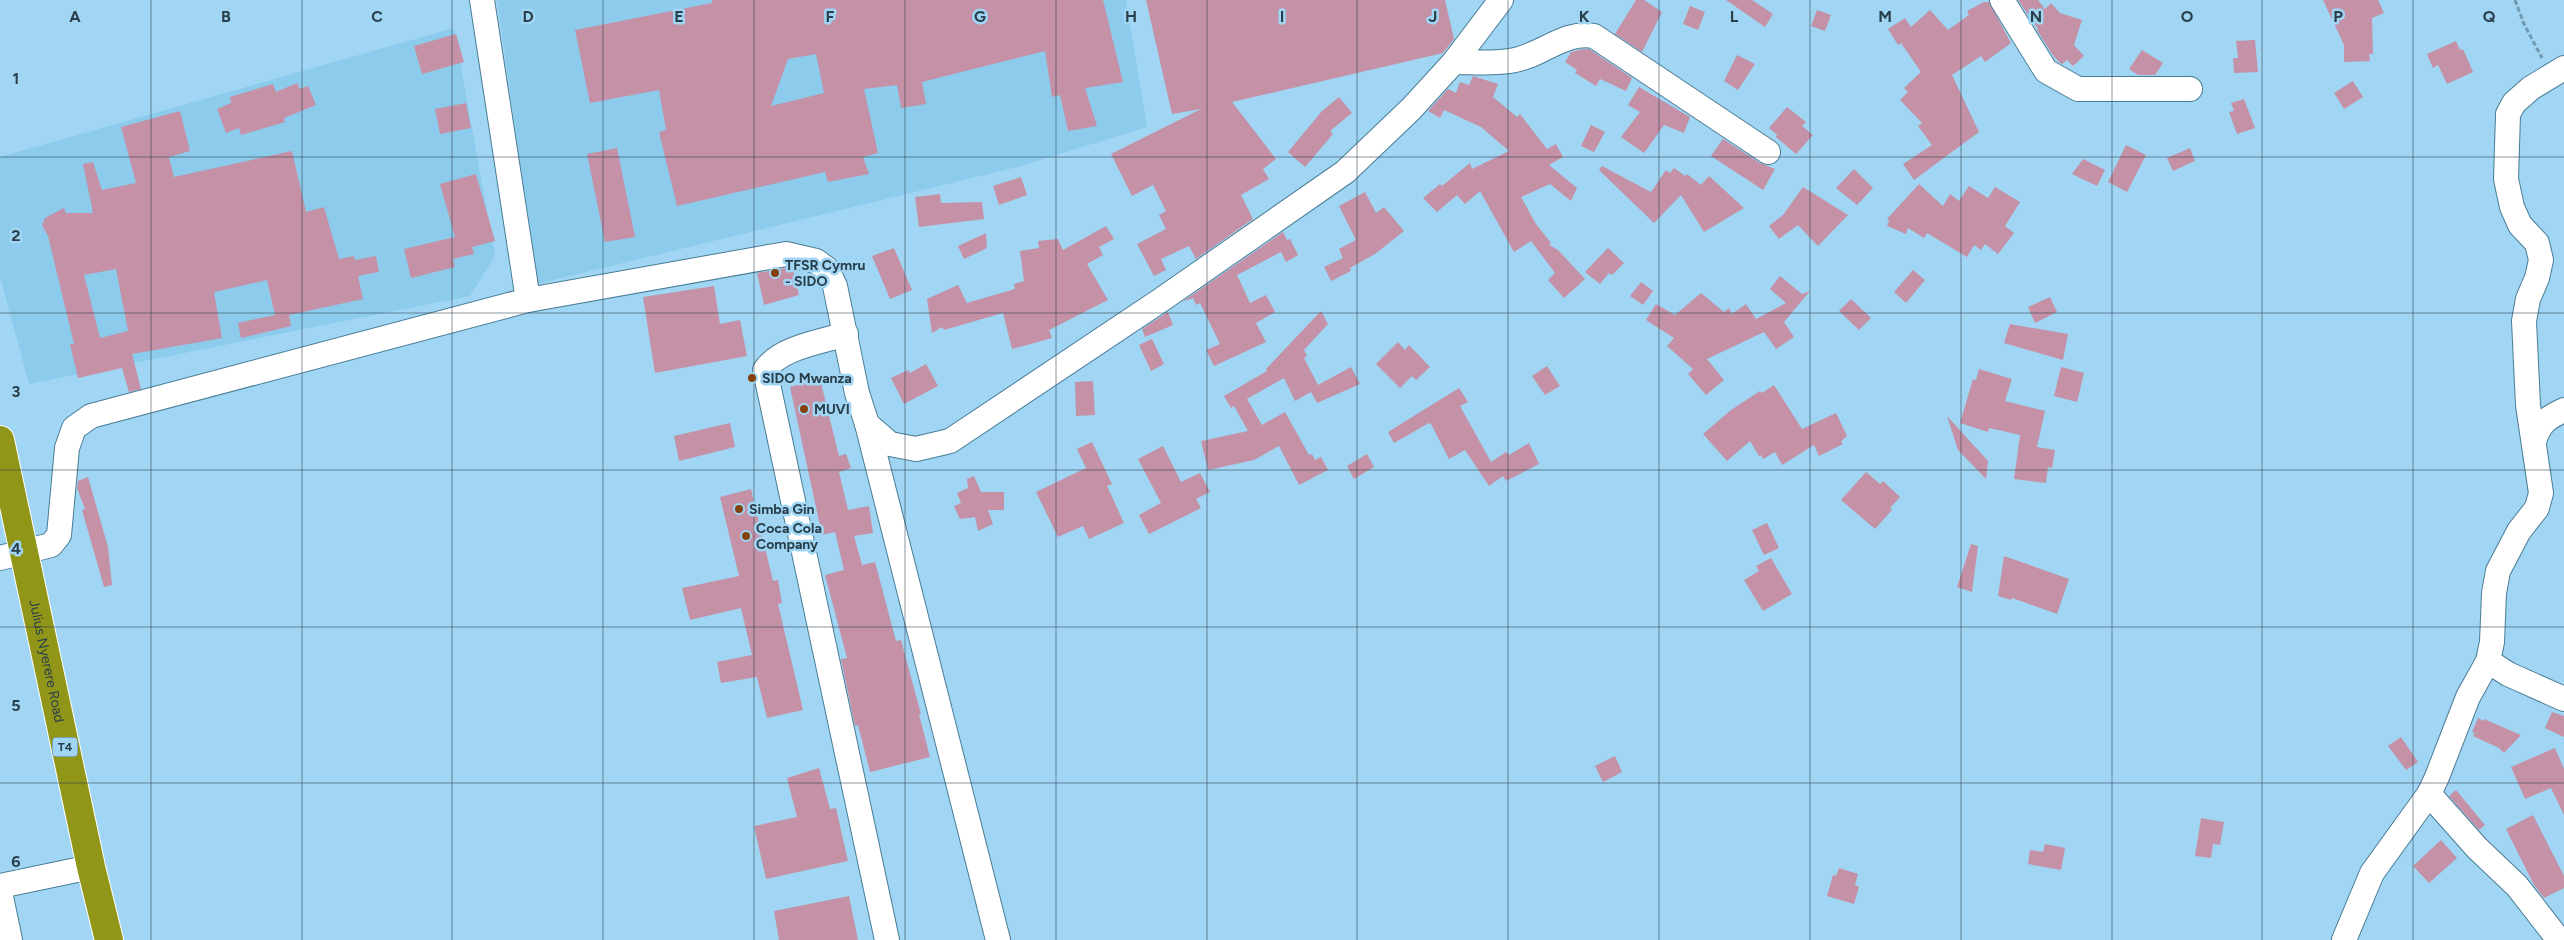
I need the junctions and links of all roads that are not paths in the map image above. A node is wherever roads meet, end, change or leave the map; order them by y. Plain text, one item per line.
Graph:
1 (482, 0) edge
2 (1501, 0) edge
3 (2002, 0) edge
4 (1454, 62) junction
5 (2558, 72) edge
6 (2190, 89) dead end
7 (1768, 152) dead end
8 (528, 300) junction
9 (846, 334) junction
10 (2564, 410) edge
11 (867, 424) junction
12 (0, 440) edge
13 (2534, 442) junction
14 (11, 555) edge
15 (2488, 661) junction
16 (2564, 699) edge
17 (2429, 794) junction
18 (91, 867) junction
19 (0, 886) edge
20 (0, 892) edge
21 (10, 940) edge
22 (109, 940) edge
23 (887, 940) edge
24 (998, 940) edge
25 (2344, 940) edge
26 (2559, 940) edge

1 - 8 street
2 - 4 street
3 - 6 street
4 - 7 street
4 - 11 street
5 - 13 street
8 - 9 street
8 - 14 street
9 - 11 street
9 - 23 street
10 - 13 street
11 - 24 street
12 - 14 highway, Julius Nyerere Road / T4
13 - 15 street
14 - 18 highway, Julius Nyerere Road / T4
15 - 16 street
15 - 17 street
17 - 25 street
17 - 26 street
18 - 19 street
18 - 22 highway, Julius Nyerere Road / T4
20 - 21 street

